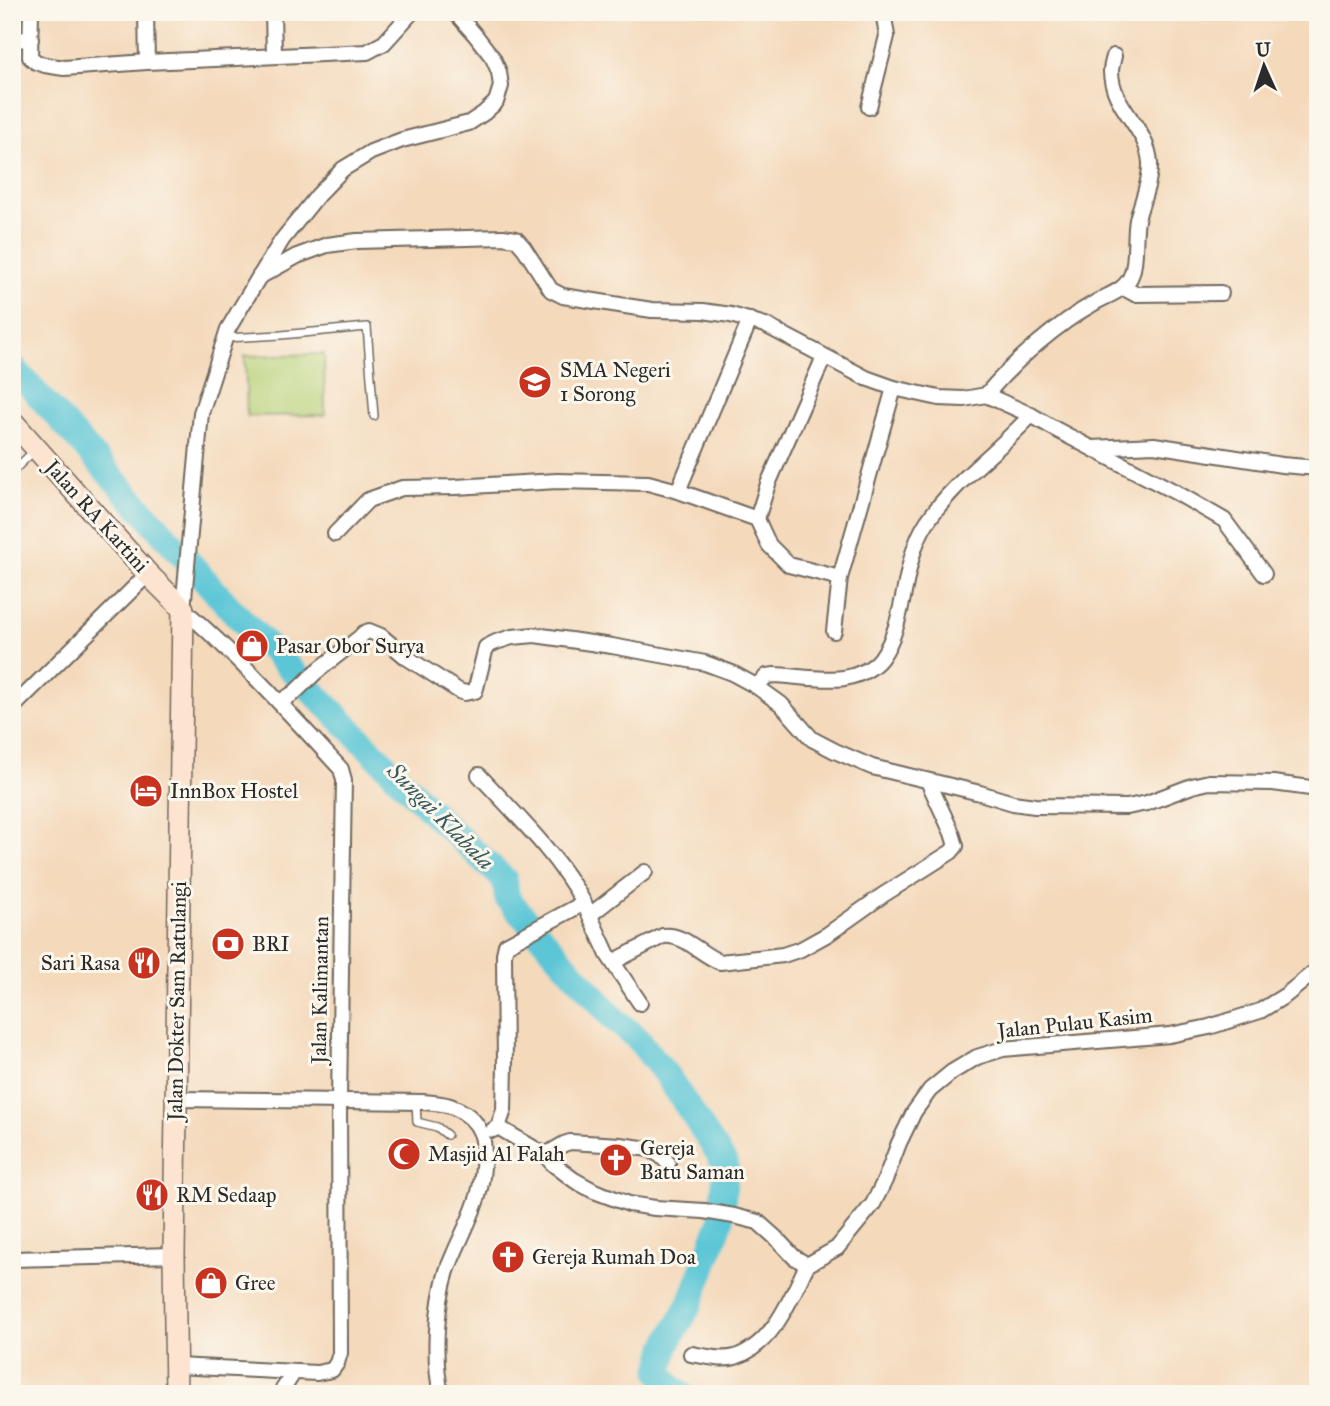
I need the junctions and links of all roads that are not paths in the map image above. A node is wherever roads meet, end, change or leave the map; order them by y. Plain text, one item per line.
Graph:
1 (31, 12) edge
2 (146, 12) edge
3 (273, 12) edge
4 (412, 12) edge
5 (455, 12) edge
6 (883, 12) edge
7 (31, 39) junction
8 (12, 40) edge
9 (274, 55) junction
10 (1114, 56) dead end
11 (148, 62) junction
12 (869, 107) dead end
13 (259, 277) junction
14 (1124, 288) junction
15 (1222, 293) dead end
16 (750, 320) junction
17 (225, 338) junction
18 (824, 356) junction
19 (894, 388) junction
20 (986, 395) junction
21 (1031, 415) junction
22 (374, 416) dead end
23 (12, 421) edge
24 (37, 448) junction
25 (1091, 448) junction
26 (1318, 468) edge
27 (12, 472) edge
28 (678, 491) junction
29 (757, 519) junction
30 (335, 534) dead end
31 (148, 574) junction
32 (1264, 574) dead end
33 (840, 578) junction
34 (183, 609) junction
35 (834, 631) dead end
36 (756, 686) junction
37 (280, 702) junction
38 (12, 708) edge
39 (479, 775) dead end
40 (928, 782) junction
41 (1318, 789) edge
42 (645, 872) dead end
43 (587, 909) junction
44 (613, 962) junction
45 (1318, 969) edge
46 (640, 1003) dead end
47 (176, 1099) junction
48 (339, 1100) junction
49 (416, 1102) junction
50 (498, 1127) junction
51 (447, 1135) dead end
52 (482, 1135) junction
53 (545, 1154) junction
54 (668, 1163) dead end
55 (174, 1255) junction
56 (12, 1259) edge
57 (807, 1265) junction
58 (691, 1354) dead end
59 (176, 1366) junction
60 (294, 1372) junction
61 (176, 1394) edge
62 (280, 1394) edge
63 (441, 1394) edge

1 - 7 street
2 - 11 street
3 - 9 street
4 - 9 street
5 - 13 street
6 - 12 street
7 - 8 street
7 - 11 street
9 - 11 street
10 - 14 street
13 - 16 street
13 - 17 street
14 - 15 street
14 - 20 street
16 - 18 street
16 - 28 street
17 - 22 lane
17 - 34 street
18 - 19 street
18 - 29 street
19 - 20 street
19 - 33 street
20 - 21 street
21 - 25 street
21 - 36 street
23 - 24 street, Jalan RA Kartini
24 - 27 lane
24 - 31 street, Jalan RA Kartini
25 - 26 street
25 - 32 street
28 - 29 street
28 - 30 street
29 - 33 street
31 - 34 street, Jalan RA Kartini
31 - 38 street
33 - 35 street
34 - 37 street, Jalan Kalimantan
34 - 47 street, Jalan Dokter Sam Ratulangi
36 - 37 street
36 - 40 street
37 - 48 street, Jalan Kalimantan
39 - 43 street
40 - 41 street
40 - 44 street
42 - 43 street
43 - 44 street
43 - 50 street
44 - 46 street
45 - 57 street, Jalan Pulau Kasim
47 - 48 street
47 - 55 street, Jalan Dokter Sam Ratulangi
48 - 49 street
48 - 60 street, Jalan Kalimantan
49 - 51 lane
49 - 52 street
50 - 52 street
50 - 53 street
52 - 63 street
53 - 54 street
53 - 57 street
55 - 56 street
55 - 59 street, Jalan Dokter Sam Ratulangi
57 - 58 street
59 - 60 street
59 - 61 street, Jalan Dokter Sam Ratulangi
60 - 62 street

